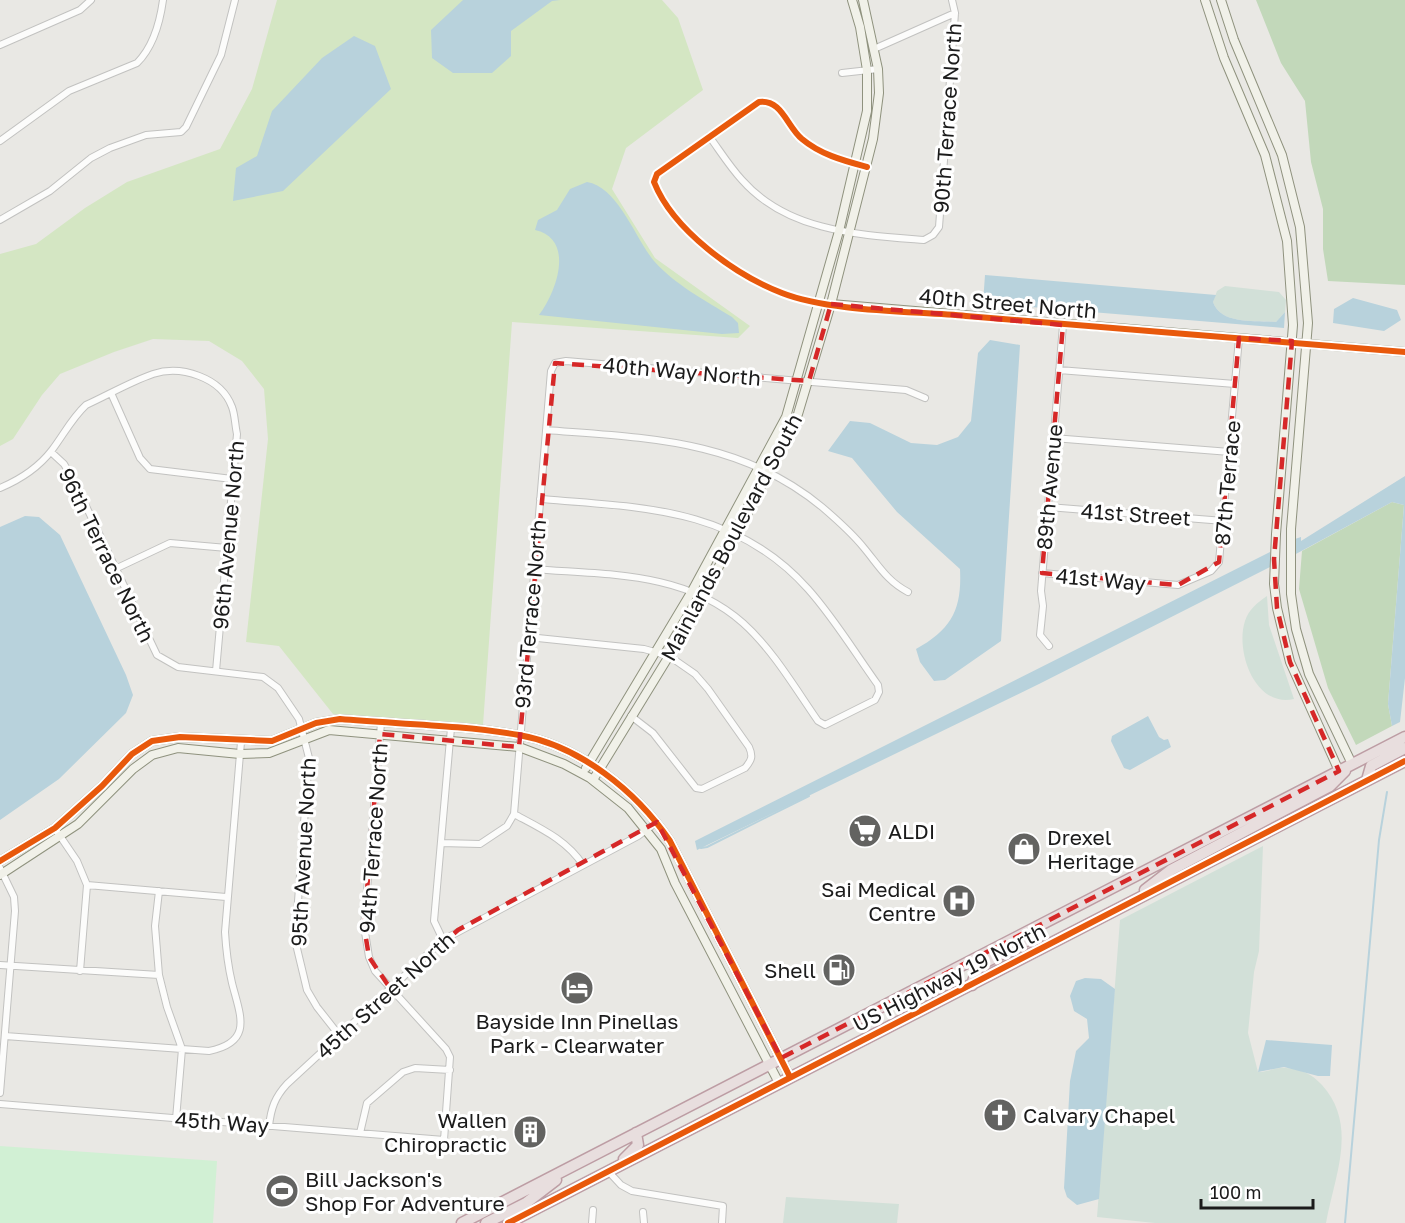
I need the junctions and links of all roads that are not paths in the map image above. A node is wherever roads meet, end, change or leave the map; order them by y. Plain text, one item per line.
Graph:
1 (91, 0) edge
2 (163, 0) edge
3 (235, 0) edge
4 (852, 0) edge
5 (863, 0) edge
6 (952, 0) edge
7 (1205, 0) edge
8 (1221, 0) edge
9 (956, 13) junction
10 (0, 45) edge
11 (874, 49) junction
12 (878, 69) junction
13 (867, 70) junction
14 (842, 73) dead end
15 (709, 136) junction
16 (0, 141) edge
17 (856, 164) junction
18 (867, 167) junction
19 (1286, 168) junction
20 (1271, 173) junction
21 (0, 220) edge
22 (839, 231) junction
23 (849, 234) junction
24 (819, 302) junction
25 (831, 304) junction
26 (1062, 325) junction
27 (1239, 338) junction
28 (1292, 341) junction
29 (1307, 344) junction
30 (1405, 352) edge
31 (555, 363) joint
32 (1059, 370) junction
33 (797, 380) junction
34 (809, 381) junction
35 (1236, 384) junction
36 (111, 393) junction
37 (926, 398) dead end
38 (546, 430) junction
39 (1053, 438) junction
40 (51, 452) junction
41 (1230, 452) junction
42 (760, 468) junction
43 (771, 472) junction
44 (232, 479) junction
45 (0, 488) edge
46 (540, 500) junction
47 (1048, 507) junction
48 (1224, 521) junction
49 (726, 529) junction
50 (737, 534) junction
51 (227, 548) junction
52 (533, 568) junction
53 (115, 569) junction
54 (1042, 573) junction
55 (1160, 584) joint
56 (1291, 587) junction
57 (1275, 589) junction
58 (692, 591) junction
59 (908, 592) dead end
60 (702, 595) junction
61 (528, 638) junction
62 (1049, 646) dead end
63 (657, 651) junction
64 (669, 656) junction
65 (162, 660) joint
66 (216, 671) junction
67 (631, 716) junction
68 (381, 723) junction
69 (451, 728) junction
70 (303, 729) junction
71 (380, 734) junction
72 (520, 735) junction
73 (1405, 737) edge
74 (306, 739) junction
75 (450, 740) junction
76 (241, 742) junction
77 (519, 747) junction
78 (1405, 748) edge
79 (240, 754) junction
80 (1405, 761) edge
81 (588, 764) junction
82 (1352, 764) junction
83 (599, 770) junction
84 (1339, 771) junction
85 (582, 773) junction
86 (593, 780) junction
87 (1367, 780) junction
88 (514, 814) junction
89 (657, 822) junction
90 (55, 828) junction
91 (646, 830) junction
92 (61, 837) junction
93 (441, 843) junction
94 (0, 861) edge
95 (583, 865) junction
96 (1, 872) edge
97 (87, 885) junction
98 (159, 891) junction
99 (1100, 894) junction
100 (226, 897) junction
101 (1126, 905) junction
102 (443, 940) junction
103 (0, 965) edge
104 (10, 966) junction
105 (80, 971) junction
106 (159, 975) junction
107 (972, 985) junction
108 (390, 988) junction
109 (339, 1035) junction
110 (5, 1036) junction
111 (182, 1049) junction
112 (781, 1058) junction
113 (769, 1064) junction
114 (450, 1070) junction
115 (790, 1077) junction
116 (779, 1083) junction
117 (0, 1093) edge
118 (0, 1104) edge
119 (176, 1119) junction
120 (269, 1126) junction
121 (360, 1133) junction
122 (636, 1133) junction
123 (444, 1140) joint
124 (580, 1162) junction
125 (612, 1169) junction
126 (593, 1210) dead end
127 (643, 1212) dead end
128 (462, 1223) edge
129 (486, 1223) edge
130 (508, 1223) edge
131 (592, 1223) edge
132 (644, 1223) edge
133 (722, 1223) edge

1 - 10 street
2 - 16 street
3 - 21 street
4 - 13 street, Mainlands Boulevard South
5 - 11 street, Mainlands Boulevard South
6 - 9 street, 90th Terrace North
7 - 20 street
8 - 19 street
9 - 11 street
9 - 23 street, 90th Terrace North
11 - 12 street, Mainlands Boulevard South
12 - 13 street
12 - 18 street, Mainlands Boulevard South
13 - 14 street
13 - 17 street, Mainlands Boulevard South
15 - 17 street
15 - 22 street
15 - 24 street, 40th Street North
17 - 18 street
17 - 22 street, Mainlands Boulevard South
18 - 23 street, Mainlands Boulevard South
19 - 20 street
19 - 29 street
20 - 28 street
22 - 23 street
22 - 24 street, Mainlands Boulevard South
23 - 25 street, Mainlands Boulevard South
24 - 25 street, 40th Street North
24 - 33 street, Mainlands Boulevard South
25 - 26 street, 40th Street North
25 - 34 street, Mainlands Boulevard South
26 - 27 street, 40th Street North
26 - 32 street, 89th Avenue
27 - 28 street, 40th Street North
27 - 35 street, 87th Terrace
28 - 29 street, 40th Street North
28 - 57 street
29 - 30 street, 40th Street North
29 - 56 street
31 - 33 street, 40th Way North
31 - 38 street, 93rd Terrace North
32 - 35 street
32 - 39 street, 89th Avenue
33 - 34 street, 40th Way North
33 - 42 street, Mainlands Boulevard South
34 - 37 street, 40th Way North
34 - 43 street, Mainlands Boulevard South
35 - 41 street, 87th Terrace
36 - 40 street
36 - 44 street
36 - 44 street, 96th Avenue North
38 - 42 street
38 - 46 street, 93rd Terrace North
39 - 41 street
39 - 47 street, 89th Avenue
40 - 45 street
40 - 53 street, 96th Terrace North
41 - 48 street, 87th Terrace
42 - 43 street
42 - 49 street, Mainlands Boulevard South
43 - 50 street, Mainlands Boulevard South
43 - 59 street
44 - 51 street, 96th Avenue North
46 - 49 street
46 - 52 street, 93rd Terrace North
47 - 48 street, 41st Street
47 - 54 street, 89th Avenue
48 - 55 street, 87th Terrace
49 - 50 street
49 - 58 street, Mainlands Boulevard South
50 - 60 street, Mainlands Boulevard South
50 - 60 street
51 - 53 street
51 - 66 street, 96th Avenue North
52 - 58 street
52 - 61 street, 93rd Terrace North
53 - 65 street, 96th Terrace North
54 - 55 street, 41st Way
54 - 62 street, 89th Avenue
56 - 57 street
56 - 82 street
57 - 84 street
58 - 60 street
58 - 63 street, Mainlands Boulevard South
60 - 64 street, Mainlands Boulevard South
61 - 63 street
61 - 72 street, 93rd Terrace North
63 - 64 street
63 - 81 street, Mainlands Boulevard South
64 - 67 street, Mainlands Boulevard South
64 - 67 street
65 - 66 street, 95th Avenue North
66 - 70 street, 95th Avenue North
67 - 83 street, Mainlands Boulevard South
68 - 69 street
68 - 70 street
68 - 71 street, 94th Terrace North
69 - 72 street
69 - 75 street
70 - 74 street, 95th Avenue North
70 - 76 street
71 - 74 street
71 - 75 street
71 - 108 street, 94th Terrace North
72 - 77 street, 93rd Terrace North
72 - 81 street
73 - 82 highway, US Highway 19 North
74 - 79 street
74 - 109 street, 95th Avenue North
75 - 77 street
75 - 93 street
76 - 79 street
76 - 90 street
77 - 85 street
77 - 88 street, 93rd Terrace North
78 - 87 highway
79 - 92 street
79 - 100 street
80 - 87 highway, US Highway 19 North
81 - 83 street
81 - 85 street, Mainlands Boulevard South
82 - 84 highway, US Highway 19 North
82 - 101 highway
83 - 86 street, Mainlands Boulevard South
83 - 89 street
84 - 99 highway, US Highway 19 North
85 - 86 street
86 - 91 street
87 - 101 highway, US Highway 19 North
88 - 93 street
88 - 95 street
89 - 91 street, 45th Street North
89 - 112 street
90 - 92 street
90 - 94 street
91 - 95 street, 45th Street North
91 - 113 street
92 - 96 street
92 - 97 street
93 - 102 street
95 - 102 street, 45th Street North
96 - 104 street
97 - 98 street
97 - 105 street
98 - 100 street
98 - 106 street
99 - 107 highway
99 - 112 highway, US Highway 19 North
100 - 111 street
101 - 107 highway, US Highway 19 North
102 - 108 street, 45th Street North
103 - 104 street
104 - 105 street
104 - 110 street
105 - 106 street
106 - 111 street
107 - 115 highway, US Highway 19 North
108 - 109 street, 45th Street North
108 - 114 street, 94th Terrace North
109 - 120 street, 45th Street North
110 - 111 street
110 - 117 street
111 - 119 street
112 - 113 highway, US Highway 19 North
112 - 115 street
113 - 116 street
113 - 122 highway, US Highway 19 North
114 - 121 street
114 - 123 street, 94th Terrace North
115 - 116 highway, US Highway 19 North
116 - 125 highway, US Highway 19 North
118 - 119 street, 45th Way
119 - 120 street, 45th Way
120 - 121 street, 45th Way
121 - 123 street, 45th Way
122 - 124 highway, US Highway 19 North
122 - 125 highway
124 - 128 highway, US Highway 19 North
124 - 129 highway
125 - 130 highway, US Highway 19 North
125 - 133 street
126 - 131 street
127 - 132 street

